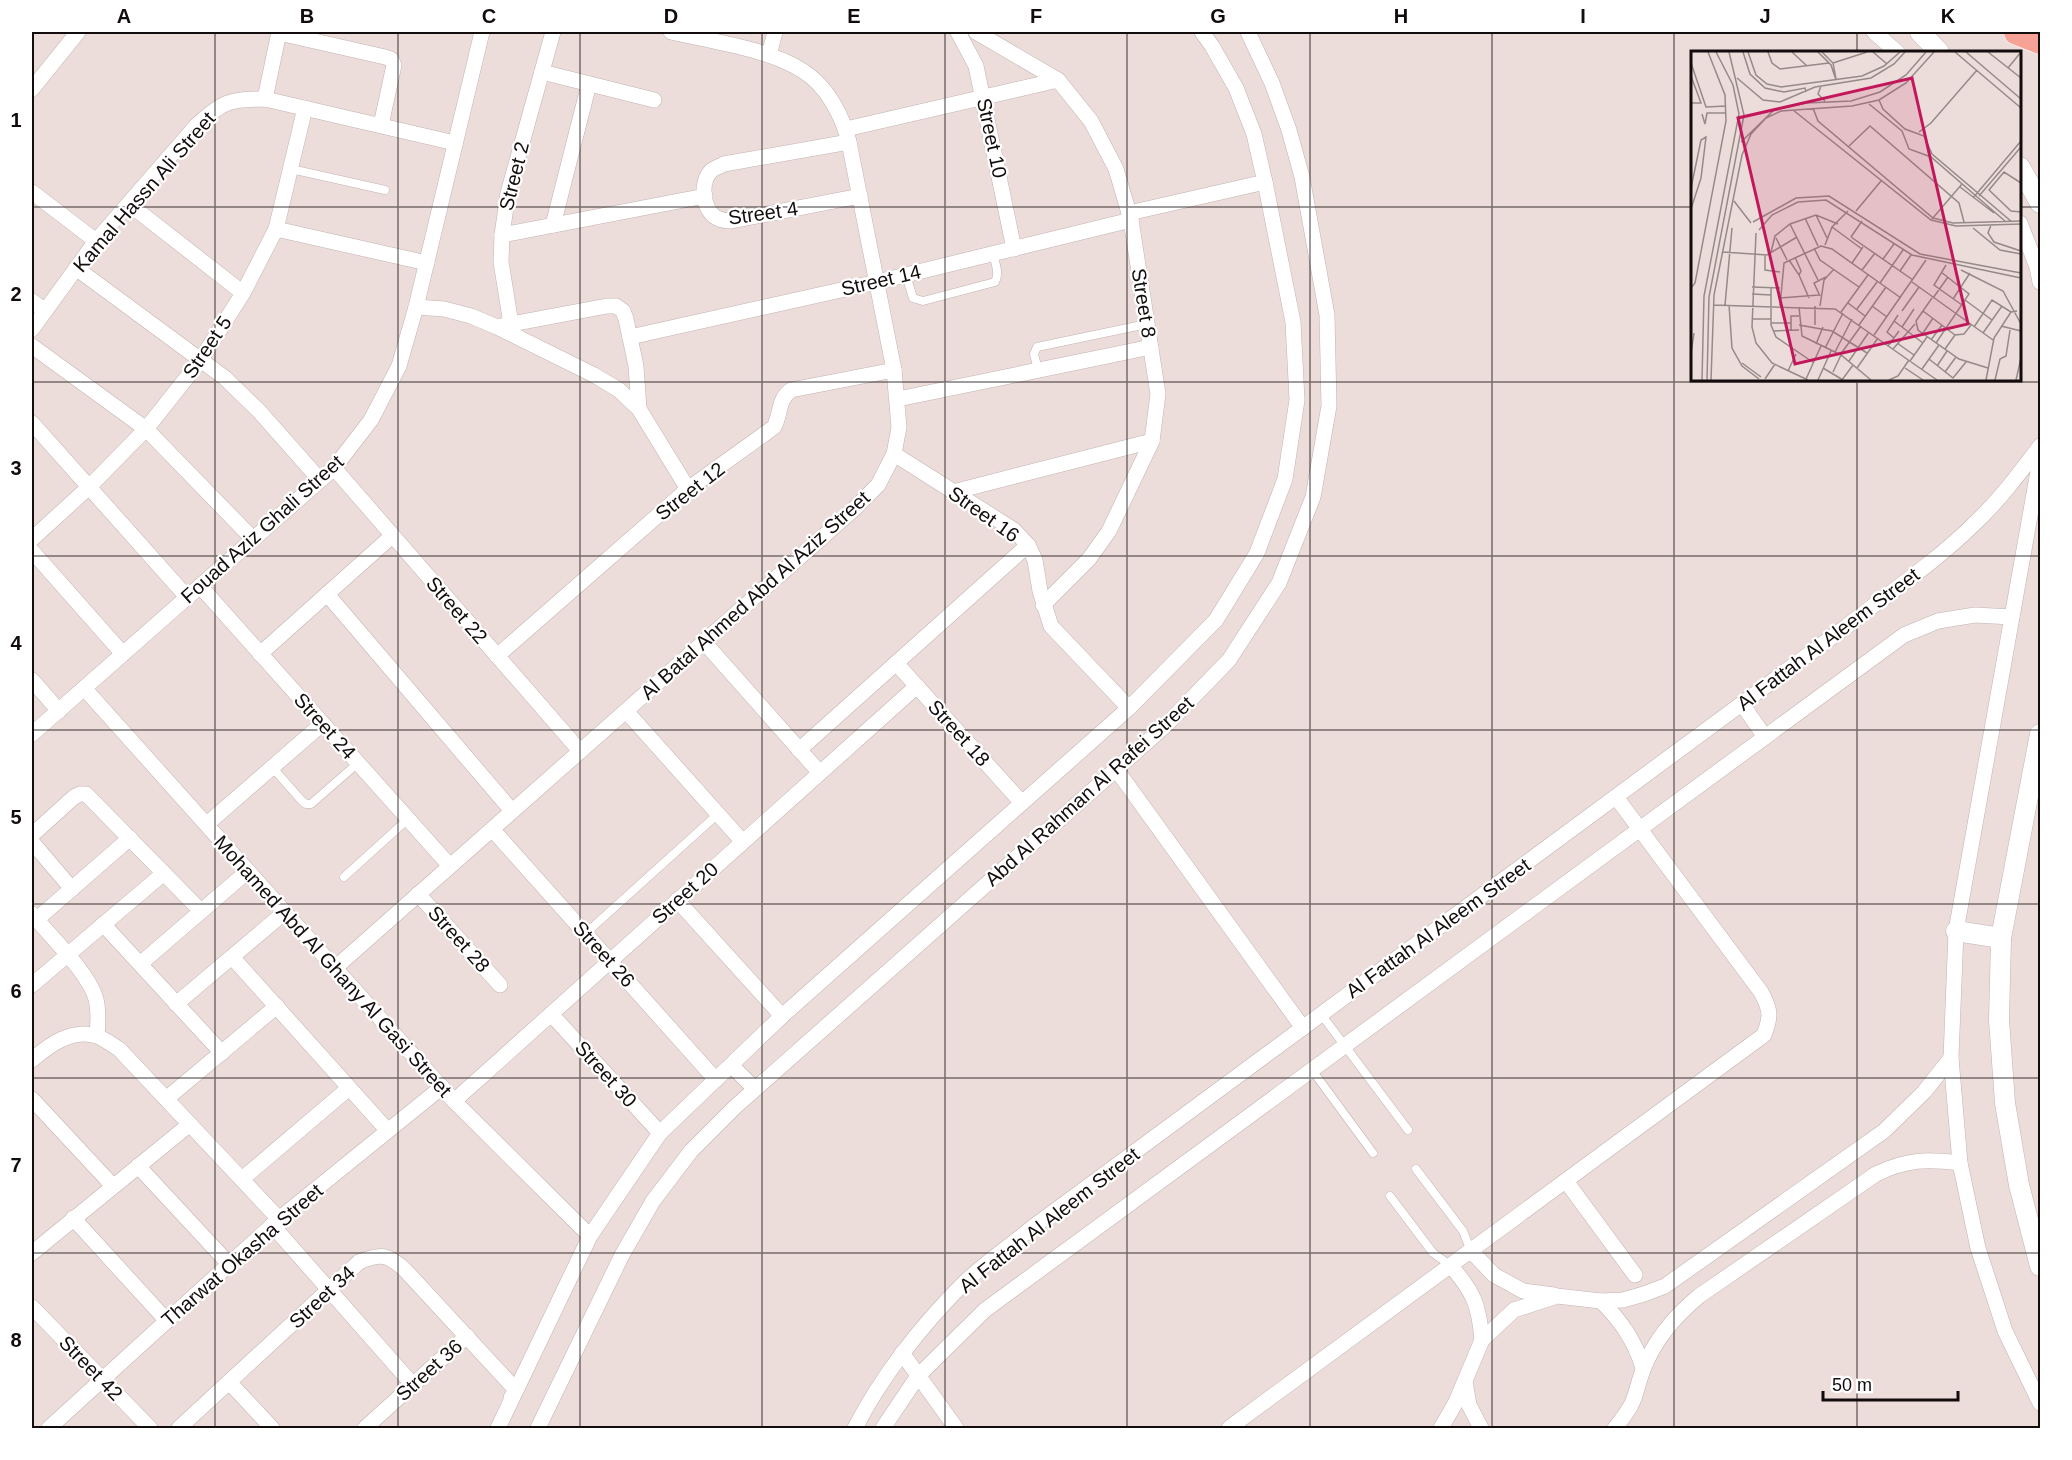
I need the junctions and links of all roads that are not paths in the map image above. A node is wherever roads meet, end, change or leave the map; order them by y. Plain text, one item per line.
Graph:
1 (78, 32) edge
2 (279, 32) edge
3 (482, 32) edge
4 (554, 32) edge
5 (671, 32) edge
6 (776, 32) edge
7 (958, 32) edge
8 (976, 32) edge
9 (1202, 32) edge
10 (1248, 32) edge
11 (1874, 32) edge
12 (1920, 32) edge
13 (2017, 32) edge
14 (335, 38) edge
15 (2040, 40) edge
16 (1895, 51) edge
17 (1938, 51) edge
18 (769, 55) junction
19 (542, 72) junction
20 (1058, 80) junction
21 (589, 84) junction
22 (32, 89) edge
23 (983, 97) junction
24 (265, 99) junction
25 (654, 100) dead end
26 (305, 108) junction
27 (381, 126) junction
28 (847, 136) junction
29 (455, 142) junction
30 (291, 169) junction
31 (2021, 170) edge
32 (1265, 182) junction
33 (385, 190) dead end
34 (32, 192) edge
35 (705, 196) junction
36 (860, 196) junction
37 (2040, 202) edge
38 (129, 204) junction
39 (1130, 217) junction
40 (553, 225) junction
41 (2021, 228) edge
42 (276, 229) junction
43 (502, 235) junction
44 (96, 241) junction
45 (1014, 249) junction
46 (993, 254) junction
47 (427, 263) junction
48 (76, 268) junction
49 (906, 275) junction
50 (877, 282) junction
51 (2040, 282) edge
52 (243, 293) junction
53 (32, 301) edge
54 (416, 307) junction
55 (45, 310) junction
56 (1147, 324) junction
57 (504, 326) junction
58 (32, 329) edge
59 (630, 337) junction
60 (32, 346) edge
61 (1151, 347) junction
62 (200, 361) junction
63 (894, 370) junction
64 (1038, 370) junction
65 (898, 399) junction
66 (639, 409) junction
67 (32, 423) edge
68 (146, 429) junction
69 (1152, 441) junction
70 (2040, 446) edge
71 (894, 454) junction
72 (2040, 460) edge
73 (334, 468) junction
74 (320, 480) junction
75 (89, 487) junction
76 (688, 489) junction
77 (954, 492) junction
78 (392, 536) junction
79 (32, 539) edge
80 (253, 539) junction
81 (1028, 545) junction
82 (32, 551) edge
83 (200, 586) junction
84 (327, 594) junction
85 (187, 597) junction
86 (1044, 606) junction
87 (2012, 617) junction
88 (704, 642) junction
89 (123, 654) junction
90 (260, 654) junction
91 (497, 656) junction
92 (896, 663) junction
93 (32, 680) edge
94 (917, 686) junction
95 (84, 688) junction
96 (1742, 704) junction
97 (1130, 708) junction
98 (58, 711) junction
99 (626, 711) junction
100 (322, 724) junction
101 (32, 734) edge
102 (2040, 734) edge
103 (1765, 737) junction
104 (799, 750) junction
105 (580, 751) junction
106 (2037, 760) edge
107 (358, 763) junction
108 (272, 767) junction
109 (1116, 769) junction
110 (819, 773) junction
111 (1616, 797) junction
112 (1022, 803) junction
113 (512, 811) junction
114 (718, 814) junction
115 (408, 819) junction
116 (207, 824) junction
117 (492, 829) junction
118 (1640, 830) junction
119 (32, 835) edge
120 (130, 838) junction
121 (32, 842) edge
122 (743, 842) junction
123 (450, 866) junction
124 (248, 871) junction
125 (164, 873) junction
126 (344, 877) dead end
127 (72, 889) junction
128 (418, 894) junction
129 (677, 900) junction
130 (201, 911) junction
131 (285, 912) junction
132 (34, 917) edge
133 (103, 924) junction
134 (1956, 932) junction
135 (586, 933) junction
136 (2001, 938) junction
137 (67, 956) junction
138 (232, 957) junction
139 (610, 961) junction
140 (140, 964) junction
141 (334, 968) junction
142 (32, 985) edge
143 (500, 985) dead end
144 (176, 1004) junction
145 (277, 1006) junction
146 (551, 1014) junction
147 (1321, 1014) junction
148 (782, 1016) junction
149 (1303, 1028) junction
150 (97, 1036) junction
151 (1345, 1046) junction
152 (222, 1053) junction
153 (1951, 1058) junction
154 (32, 1060) edge
155 (731, 1065) junction
156 (1312, 1070) junction
157 (716, 1080) junction
158 (441, 1087) junction
159 (349, 1088) junction
160 (755, 1089) junction
161 (32, 1099) edge
162 (166, 1099) junction
163 (454, 1101) junction
164 (190, 1124) junction
165 (1408, 1130) dead end
166 (388, 1131) junction
167 (660, 1133) junction
168 (1373, 1153) dead end
169 (1960, 1163) junction
170 (138, 1166) junction
171 (1416, 1169) dead end
172 (242, 1179) junction
173 (1566, 1181) junction
174 (113, 1186) junction
175 (1390, 1196) dead end
176 (74, 1218) junction
177 (276, 1222) junction
178 (590, 1236) junction
179 (35, 1244) edge
180 (1471, 1251) junction
181 (229, 1264) junction
182 (1451, 1266) junction
183 (2040, 1266) edge
184 (1635, 1275) dead end
185 (329, 1290) junction
186 (1557, 1296) junction
187 (1601, 1301) junction
188 (32, 1307) edge
189 (167, 1321) junction
190 (467, 1336) junction
191 (1482, 1340) junction
192 (902, 1353) junction
193 (1643, 1368) junction
194 (918, 1376) junction
195 (102, 1380) junction
196 (1465, 1381) junction
197 (229, 1383) junction
198 (413, 1385) junction
199 (516, 1390) junction
200 (1633, 1402) junction
201 (2040, 1403) edge
202 (49, 1428) edge
203 (150, 1428) edge
204 (179, 1428) edge
205 (272, 1428) edge
206 (365, 1428) edge
207 (492, 1428) edge
208 (498, 1428) edge
209 (538, 1428) edge
210 (855, 1428) edge
211 (883, 1428) edge
212 (956, 1428) edge
213 (1229, 1428) edge
214 (1441, 1428) edge
215 (1481, 1428) edge
216 (1615, 1428) edge
217 (1630, 1428) edge

1 - 22 street
2 - 14 street
2 - 24 street
3 - 29 street, Fouad Aziz Ghali Street
4 - 19 street, Street 2
5 - 18 street, Al Batal Ahmed Abd Al Aziz Street
6 - 18 street
7 - 23 street, Street 10
8 - 20 street, Street 8
9 - 32 street, Abd Al Rahman Al Rafei Street
10 - 109 street, Abd Al Rahman Al Rafei Street
11 - 16 street
12 - 17 street
13 - 15 highway
14 - 27 street
18 - 28 street, Al Batal Ahmed Abd Al Aziz Street
19 - 21 street
19 - 43 street, Street 2
20 - 23 street, Street 4
20 - 39 street, Street 8
21 - 25 street
21 - 40 street
23 - 28 street, Street 4
23 - 45 street, Street 10
24 - 26 street, Kamal Hassn Ali Street
24 - 38 street, Kamal Hassn Ali Street
26 - 27 street, Kamal Hassn Ali Street
26 - 30 street, Street 5
27 - 29 street, Kamal Hassn Ali Street
28 - 35 street, Street 4
28 - 36 street, Al Batal Ahmed Abd Al Aziz Street
29 - 47 street, Fouad Aziz Ghali Street
30 - 33 lane
30 - 42 street, Street 5
31 - 37 street
32 - 39 street, Street 14
32 - 97 street, Abd Al Rahman Al Rafei Street
34 - 44 street
35 - 36 street, Street 4
35 - 40 street
36 - 50 street, Al Batal Ahmed Abd Al Aziz Street
38 - 44 street, Kamal Hassn Ali Street
38 - 52 street
39 - 45 street, Street 14
39 - 56 street, Street 8
40 - 43 street
41 - 51 street
42 - 47 street
42 - 52 street, Street 5
43 - 57 street, Street 2
44 - 48 street, Kamal Hassn Ali Street
45 - 46 street, Street 14
46 - 49 street, Street 14
46 - 49 lane
47 - 54 street, Fouad Aziz Ghali Street
48 - 55 street, Kamal Hassn Ali Street
48 - 62 street
49 - 50 street, Street 14
50 - 59 street, Street 14
50 - 63 street, Al Batal Ahmed Abd Al Aziz Street
52 - 62 street, Street 5
53 - 55 street
54 - 57 street
54 - 73 street, Fouad Aziz Ghali Street
55 - 58 street, Kamal Hassn Ali Street
56 - 61 street, Street 8
56 - 64 lane
57 - 59 street
57 - 66 street
59 - 66 street
60 - 68 street
61 - 64 street
61 - 69 street, Street 8
62 - 68 street, Street 5
62 - 74 street
63 - 65 street, Al Batal Ahmed Abd Al Aziz Street
63 - 76 street, Street 12
64 - 65 street
65 - 71 street, Al Batal Ahmed Abd Al Aziz Street
66 - 76 street
67 - 75 street
68 - 75 street, Street 5
68 - 80 street
69 - 77 street
69 - 86 street, Street 8
70 - 96 street, Al Fattah Al Aleem Street
71 - 77 street, Street 16
71 - 88 street, Al Batal Ahmed Abd Al Aziz Street
72 - 87 street
73 - 74 street, Fouad Aziz Ghali Street
73 - 78 street, Street 22
74 - 80 street, Fouad Aziz Ghali Street
75 - 79 street, Street 5
75 - 85 street
76 - 91 street, Street 12
77 - 81 street, Street 16
78 - 84 street
78 - 91 street, Street 22
80 - 83 street, Fouad Aziz Ghali Street
81 - 86 street, Street 16
81 - 92 street
82 - 89 street
83 - 85 street, Fouad Aziz Ghali Street
83 - 90 street, Street 24
84 - 90 street
84 - 113 street
85 - 89 street, Fouad Aziz Ghali Street
86 - 97 street, Street 16
87 - 103 street, Al Fattah Al Aleem Street
87 - 134 street
88 - 99 street, Al Batal Ahmed Abd Al Aziz Street
88 - 104 street
89 - 95 street, Fouad Aziz Ghali Street
90 - 100 street, Street 24
91 - 105 street, Street 22
92 - 94 street, Street 18
92 - 104 street
93 - 98 street
94 - 110 street, Street 20
94 - 112 street, Street 18
95 - 98 street, Fouad Aziz Ghali Street
95 - 116 street, Mohamed Abd Al Ghany Al Gasi Street
96 - 103 street
96 - 111 street, Al Fattah Al Aleem Street
97 - 112 street, Abd Al Rahman Al Rafei Street
98 - 101 street, Fouad Aziz Ghali Street
99 - 105 street, Al Batal Ahmed Abd Al Aziz Street
99 - 114 street
100 - 107 street, Street 24
100 - 108 street
102 - 106 street
103 - 118 street, Al Fattah Al Aleem Street
104 - 110 street
105 - 113 street, Al Batal Ahmed Abd Al Aziz Street
106 - 136 street
107 - 108 lane
107 - 115 street, Street 24
108 - 116 street
109 - 149 street
109 - 160 street, Abd Al Rahman Al Rafei Street
110 - 122 street, Street 20
111 - 118 street
111 - 147 street, Al Fattah Al Aleem Street
112 - 148 street, Abd Al Rahman Al Rafei Street
113 - 117 street, Al Batal Ahmed Abd Al Aziz Street
114 - 122 street
114 - 135 lane
115 - 123 street, Street 24
115 - 126 lane
116 - 124 street, Mohamed Abd Al Ghany Al Gasi Street
117 - 123 street, Al Batal Ahmed Abd Al Aziz Street
117 - 135 street, Street 26
118 - 151 street, Al Fattah Al Aleem Street
118 - 173 street
119 - 120 street
120 - 125 street
120 - 127 street
121 - 127 street
122 - 129 street, Street 20
123 - 128 street, Al Batal Ahmed Abd Al Aziz Street
124 - 130 street
124 - 131 street, Mohamed Abd Al Ghany Al Gasi Street
125 - 130 street
125 - 133 street
127 - 132 street
128 - 141 street, Al Batal Ahmed Abd Al Aziz Street
128 - 143 street, Street 28
129 - 139 street, Street 20
129 - 148 street
130 - 140 street
131 - 138 street
131 - 141 street, Mohamed Abd Al Ghany Al Gasi Street
132 - 137 street
133 - 137 street
133 - 140 street
134 - 136 street
134 - 153 street
135 - 139 street, Street 26
136 - 183 street
137 - 142 street
137 - 150 street
138 - 144 street
138 - 145 street
139 - 146 street, Street 20
139 - 157 street, Street 26
140 - 144 street
141 - 158 street, Mohamed Abd Al Ghany Al Gasi Street
144 - 152 street
145 - 152 street
145 - 159 street
146 - 163 street, Street 20
146 - 167 street, Street 30
147 - 149 street, Al Fattah Al Aleem Street
147 - 151 lane
148 - 155 street, Abd Al Rahman Al Rafei Street
149 - 192 street, Al Fattah Al Aleem Street
150 - 154 street
150 - 162 street
151 - 156 street, Al Fattah Al Aleem Street
151 - 165 lane
152 - 162 street
153 - 169 street
153 - 187 street
155 - 157 street, Abd Al Rahman Al Rafei Street
155 - 160 street
156 - 168 lane
156 - 194 street, Al Fattah Al Aleem Street
157 - 167 street, Abd Al Rahman Al Rafei Street
158 - 163 street, Mohamed Abd Al Ghany Al Gasi Street
158 - 166 street, Tharwat Okasha Street
159 - 166 street
159 - 172 street
160 - 209 street, Abd Al Rahman Al Rafei Street
161 - 174 street
162 - 164 street
163 - 178 street, Mohamed Abd Al Ghany Al Gasi Street
164 - 170 street
164 - 172 street
166 - 177 street, Tharwat Okasha Street
167 - 178 street, Abd Al Rahman Al Rafei Street
169 - 193 street
169 - 201 street
170 - 174 street
170 - 181 street
171 - 180 lane
172 - 177 street
173 - 180 street
173 - 184 street
174 - 176 street
175 - 182 lane
176 - 179 street
176 - 189 street
177 - 181 street, Tharwat Okasha Street
177 - 185 street
178 - 199 street, Abd Al Rahman Al Rafei Street
180 - 182 street
180 - 186 street
181 - 189 street, Tharwat Okasha Street
182 - 191 street
182 - 213 street
185 - 190 street, Street 34
185 - 197 street, Street 34
185 - 198 street
186 - 187 street
186 - 191 street
187 - 193 street
188 - 195 street, Street 42
189 - 195 street, Tharwat Okasha Street
190 - 198 street, Street 36
190 - 199 street, Street 34
191 - 196 street
192 - 194 street
192 - 210 street, Al Fattah Al Aleem Street
193 - 200 street
194 - 211 street, Al Fattah Al Aleem Street
194 - 212 street
195 - 202 street, Tharwat Okasha Street
195 - 203 street, Street 42
196 - 214 street
196 - 215 street
197 - 204 street, Street 34
197 - 205 street
198 - 206 street, Street 36
199 - 207 street, Abd Al Rahman Al Rafei Street
199 - 208 street, Abd Al Rahman Al Rafei Street
200 - 216 street
200 - 217 street

